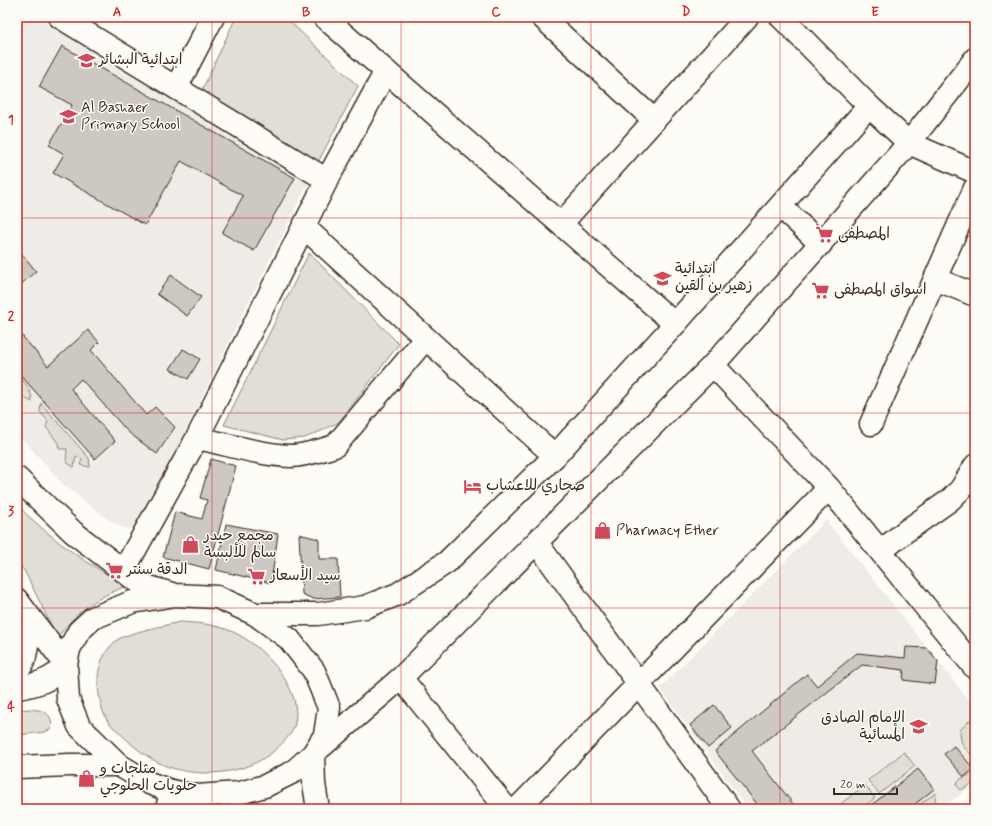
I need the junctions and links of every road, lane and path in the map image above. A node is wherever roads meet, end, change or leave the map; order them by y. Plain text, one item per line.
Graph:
1 (60, 17) edge
2 (213, 17) edge
3 (324, 17) edge
4 (542, 17) edge
5 (747, 17) edge
6 (781, 17) edge
7 (975, 59) edge
8 (386, 71) junction
9 (176, 88) junction
10 (869, 106) junction
11 (654, 120) junction
12 (910, 143) junction
13 (975, 172) edge
14 (327, 180) junction
15 (975, 188) edge
16 (780, 206) junction
17 (561, 224) junction
18 (304, 228) junction
19 (821, 244) junction
20 (935, 279) junction
21 (975, 295) edge
22 (675, 324) junction
23 (426, 338) junction
24 (713, 365) junction
25 (871, 424) dead end
26 (197, 438) junction
27 (555, 456) junction
28 (975, 466) edge
29 (17, 478) edge
30 (829, 488) junction
31 (537, 543) junction
32 (881, 552) junction
33 (124, 570) junction
34 (175, 595) junction
35 (18, 602) edge
36 (255, 614) junction
37 (66, 665) junction
38 (975, 668) edge
39 (17, 673) edge
40 (401, 678) junction
41 (638, 684) junction
42 (17, 688) edge
43 (312, 754) junction
44 (119, 766) junction
45 (17, 767) edge
46 (169, 800) edge
47 (187, 809) edge
48 (318, 809) edge
49 (508, 809) edge
50 (517, 809) edge
51 (729, 809) edge

1 - 9 street
2 - 9 street
3 - 8 street
4 - 11 street
5 - 11 street
6 - 10 street
7 - 12 street
8 - 14 street
8 - 17 street
9 - 14 street
10 - 12 street
10 - 16 street
11 - 17 street
12 - 13 street
12 - 19 street
14 - 18 street
15 - 20 street
16 - 19 street
16 - 22 street
17 - 22 street
18 - 23 street
18 - 26 street
19 - 24 street
20 - 21 street
20 - 25 street
22 - 27 street
23 - 26 street
23 - 27 street
24 - 30 street
24 - 31 street
26 - 33 street
27 - 36 street
28 - 32 street
29 - 33 street
30 - 32 street
30 - 41 street
31 - 40 street
31 - 41 street
32 - 38 street
33 - 34 street
34 - 36 street
34 - 37 street
35 - 37 street
35 - 39 street
36 - 43 street
37 - 42 street
37 - 44 street
40 - 43 street
40 - 49 street
41 - 50 street
41 - 51 street
43 - 46 street
43 - 48 street
44 - 45 street
44 - 46 street
46 - 47 street

